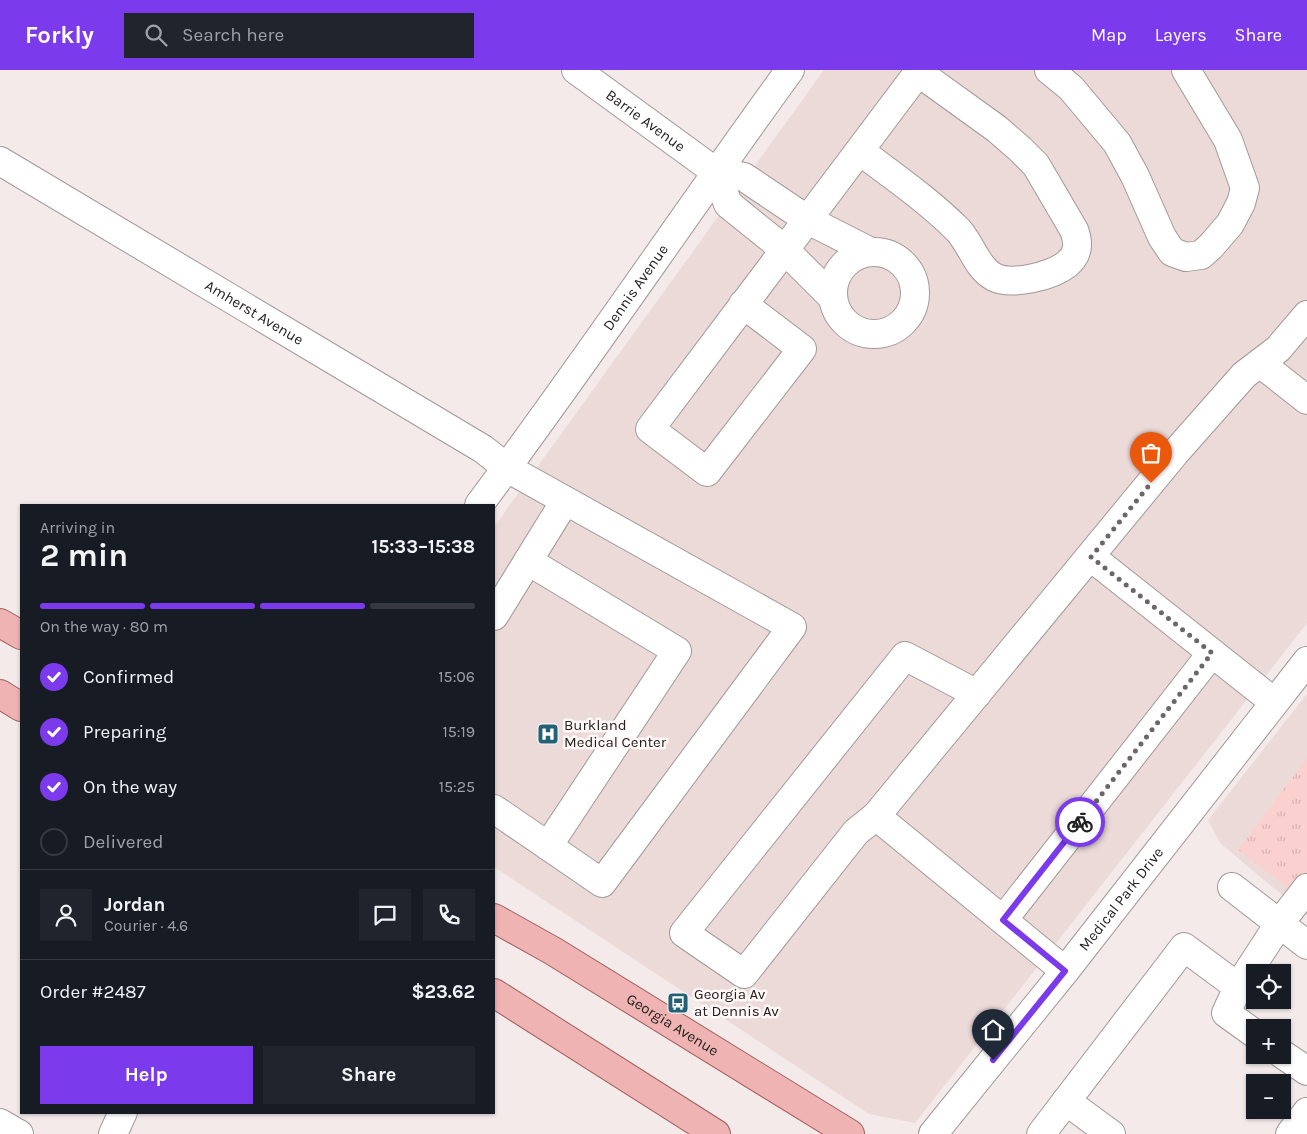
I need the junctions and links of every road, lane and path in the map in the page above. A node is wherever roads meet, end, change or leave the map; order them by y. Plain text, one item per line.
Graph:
1 (576, 70) edge
2 (790, 70) edge
3 (1049, 70) edge
4 (1186, 70) edge
5 (919, 71) edge
6 (860, 150) junction
7 (0, 161) edge
8 (716, 172) junction
9 (808, 220) junction
10 (785, 250) junction
11 (869, 251) junction
12 (833, 298) junction
13 (742, 304) junction
14 (1307, 315) edge
15 (1260, 362) junction
16 (1307, 400) edge
17 (507, 468) junction
18 (565, 501) junction
19 (480, 504) edge
20 (1091, 557) junction
21 (528, 561) junction
22 (495, 614) edge
23 (0, 623) edge
24 (20, 635) edge
25 (1212, 653) junction
26 (1307, 661) edge
27 (0, 694) edge
28 (977, 694) junction
29 (1274, 702) junction
30 (20, 706) edge
31 (495, 810) edge
32 (876, 816) junction
33 (548, 846) junction
34 (1232, 887) dead end
35 (1307, 888) edge
36 (495, 919) edge
37 (1003, 920) junction
38 (1279, 924) junction
39 (1307, 945) edge
40 (1065, 971) junction
41 (1238, 987) junction
42 (495, 994) edge
43 (1246, 1027) edge
44 (1291, 1060) edge
45 (1307, 1071) edge
46 (1066, 1101) junction
47 (1307, 1112) edge
48 (122, 1114) edge
49 (0, 1123) edge
50 (19, 1134) edge
51 (113, 1134) edge
52 (716, 1134) edge
53 (850, 1134) edge
54 (933, 1134) edge
55 (1041, 1134) edge
56 (1111, 1134) edge
57 (1290, 1134) edge

1 - 8 street, Barrie Avenue
2 - 8 street, Dennis Avenue
3 - 4 street
5 - 6 street
5 - 6 street
6 - 9 street
7 - 17 street, Amherst Avenue
8 - 9 street
8 - 10 street
8 - 17 street, Dennis Avenue
9 - 10 street
9 - 11 street
10 - 12 street
10 - 13 street
11 - 12 street
11 - 12 street
13 - 13 street
14 - 15 street
15 - 16 street
15 - 20 street
17 - 18 street, Amherst Avenue
17 - 19 street, Dennis Avenue
18 - 21 street
18 - 33 street, Amherst Avenue
20 - 25 street
20 - 28 street
21 - 22 street
21 - 33 street
23 - 24 main road
25 - 29 street
25 - 37 street
26 - 29 street, Medical Park Drive
27 - 30 main road
28 - 32 street
28 - 32 street
29 - 40 street, Medical Park Drive
31 - 33 street
32 - 37 street
34 - 38 street
35 - 38 street
36 - 53 main road, Georgia Avenue
37 - 40 street
38 - 39 street
38 - 41 street
40 - 54 street, Medical Park Drive
41 - 43 street
41 - 46 street
42 - 52 main road
44 - 45 street
46 - 55 street
46 - 56 street
47 - 57 street
48 - 51 street
49 - 50 street

